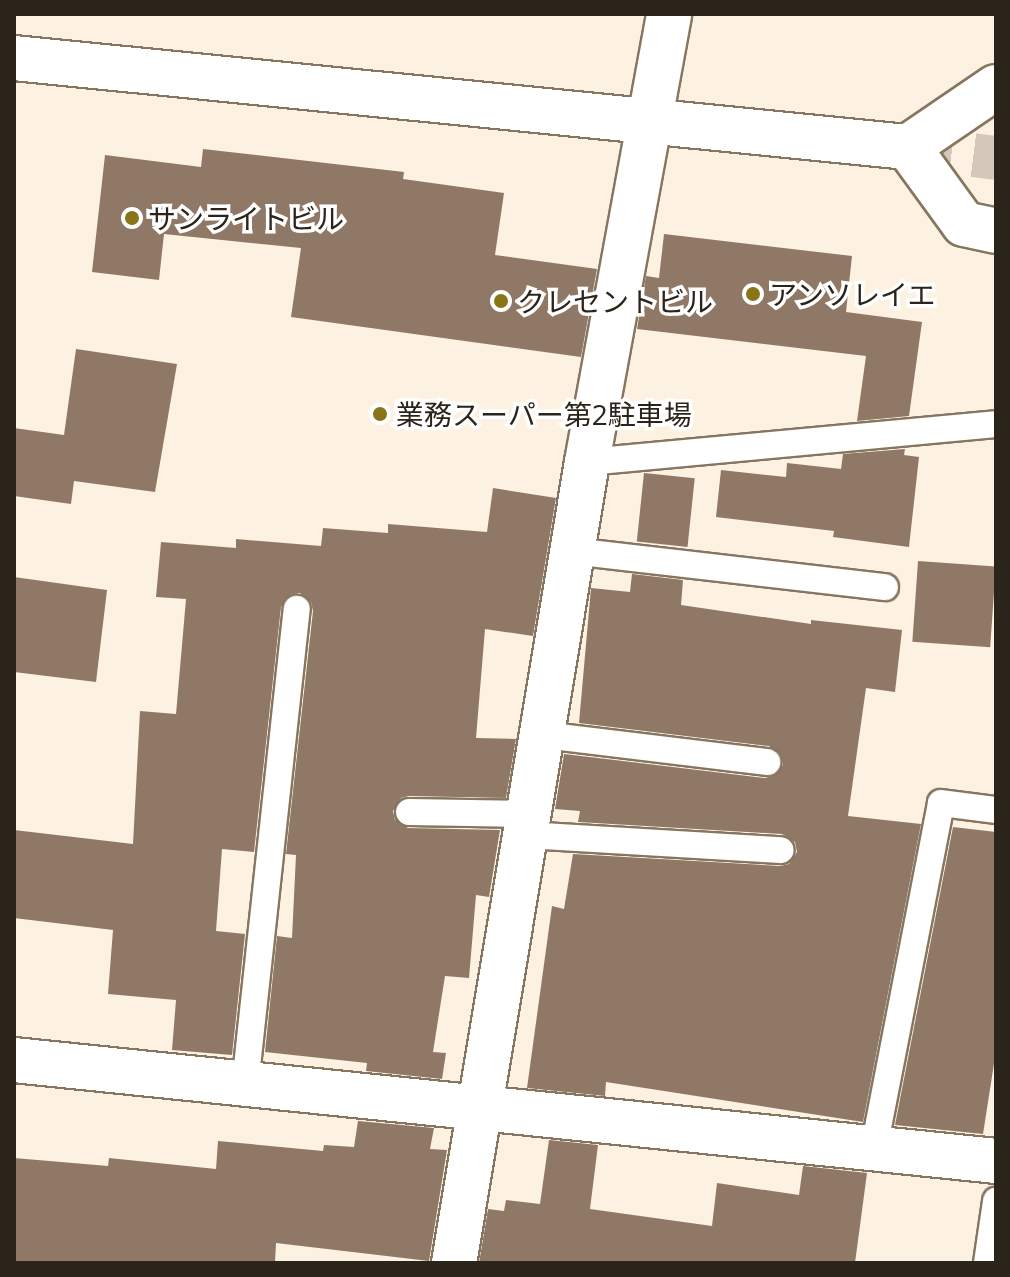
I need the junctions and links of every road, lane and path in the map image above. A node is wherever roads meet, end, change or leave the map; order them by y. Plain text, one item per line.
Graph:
1 (669, 14) edge
2 (14, 58) edge
3 (996, 87) edge
4 (652, 121) junction
5 (908, 147) junction
6 (996, 231) edge
7 (996, 424) edge
8 (587, 462) junction
9 (572, 551) junction
10 (885, 587) dead end
11 (297, 609) dead end
12 (543, 735) junction
13 (767, 762) dead end
14 (996, 810) edge
15 (409, 812) dead end
16 (528, 824) junction
17 (781, 850) dead end
18 (14, 1060) edge
19 (245, 1085) junction
20 (481, 1110) junction
21 (874, 1148) junction
22 (996, 1161) edge
23 (996, 1201) edge
24 (454, 1263) edge
25 (987, 1263) edge

1 - 4 street
2 - 4 street
3 - 5 street
4 - 5 street
4 - 8 street
5 - 6 street
7 - 8 lane
8 - 9 street
9 - 10 lane
9 - 12 street
11 - 19 lane
12 - 13 lane
12 - 16 street
14 - 21 lane
15 - 16 lane
16 - 17 lane
16 - 20 street
18 - 19 street
19 - 20 street
20 - 21 street
20 - 24 street
21 - 22 street
23 - 25 lane

